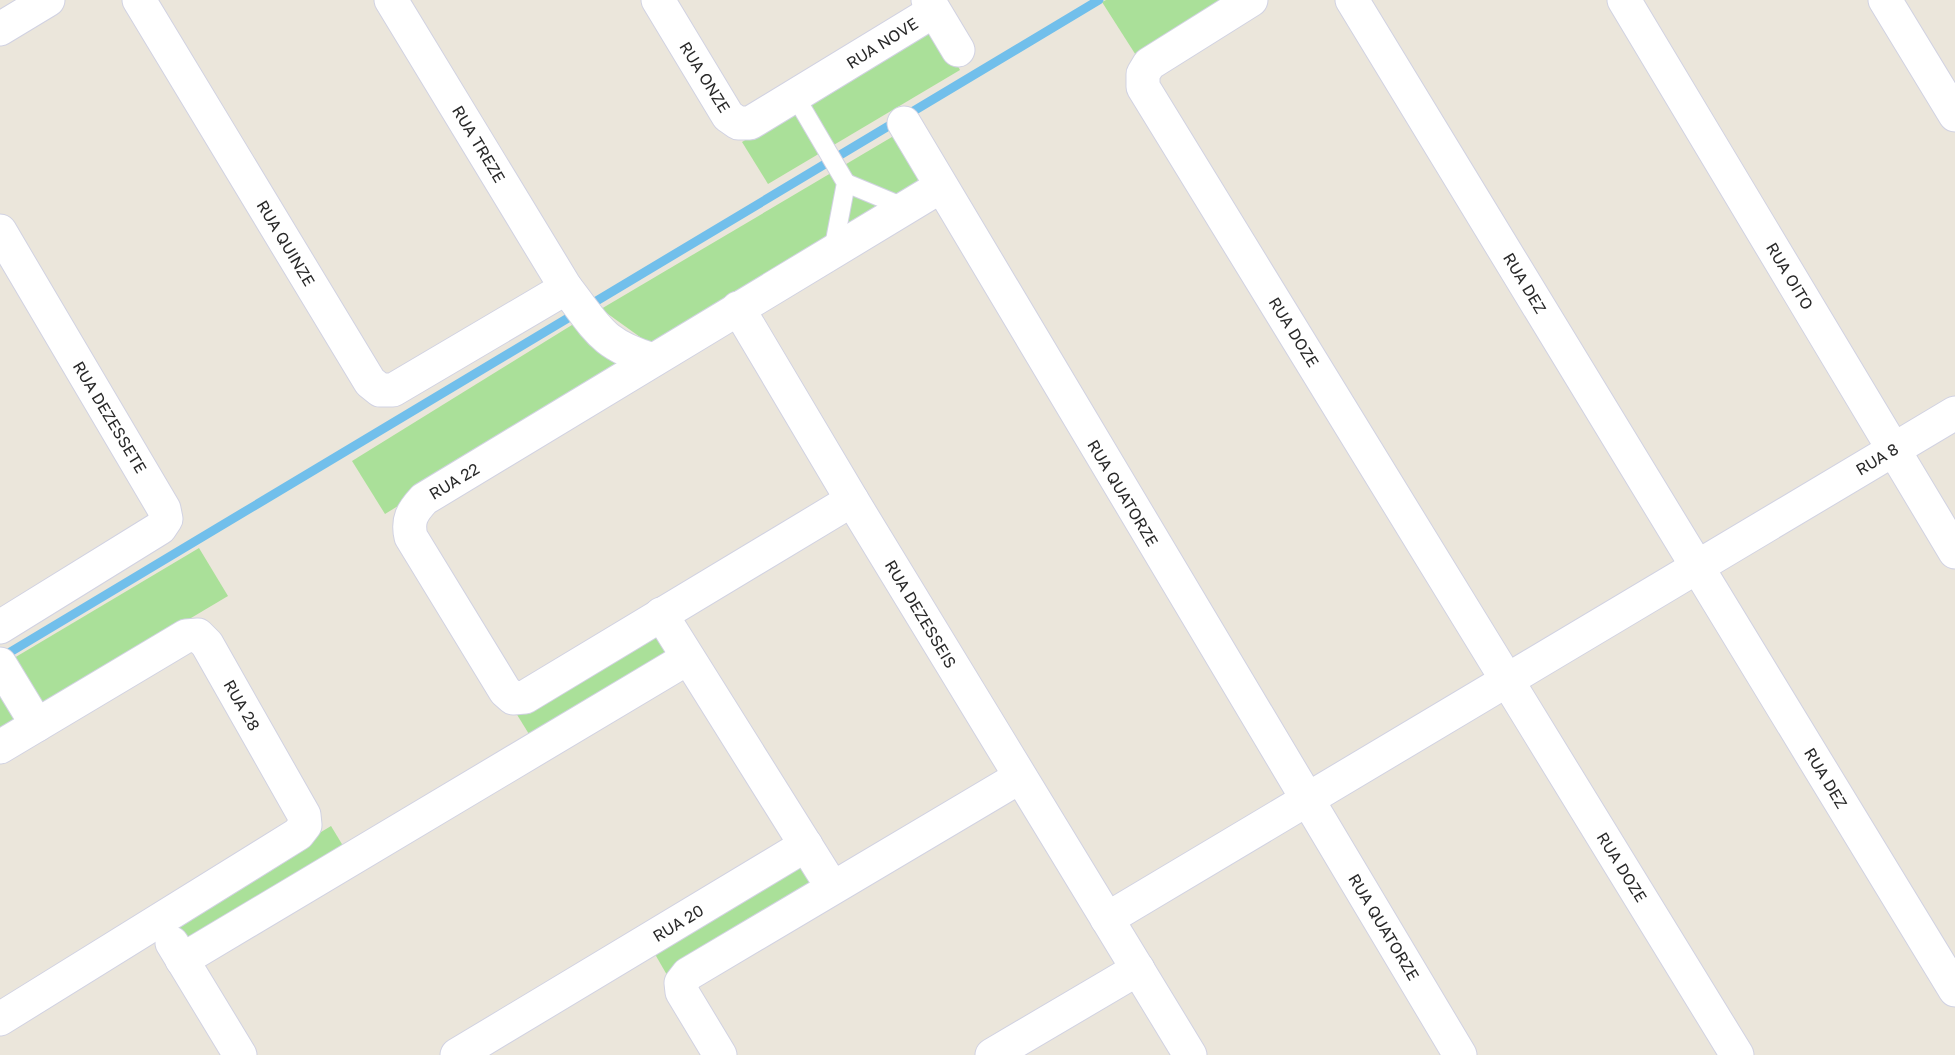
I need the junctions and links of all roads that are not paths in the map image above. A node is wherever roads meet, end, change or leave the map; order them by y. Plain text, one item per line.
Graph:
1 (48, 0) edge
2 (139, 0) edge
3 (391, 0) edge
4 (658, 0) edge
5 (1352, 0) edge
6 (1624, 0) edge
7 (1885, 0) edge
8 (931, 6) edge
9 (1240, 7) edge
10 (0, 29) edge
11 (958, 50) dead end
12 (830, 75) joint
13 (795, 96) junction
14 (1955, 115) edge
15 (904, 123) dead end
16 (843, 180) junction
17 (940, 187) junction
18 (906, 208) junction
19 (0, 231) edge
20 (833, 251) junction
21 (577, 303) junction
22 (738, 308) junction
23 (653, 360) junction
24 (1955, 413) edge
25 (1894, 449) junction
26 (852, 500) junction
27 (1955, 552) edge
28 (1697, 567) junction
29 (661, 614) junction
30 (0, 627) edge
31 (688, 658) junction
32 (2, 668) edge
33 (1507, 680) junction
34 (37, 725) junction
35 (0, 747) edge
36 (1020, 777) junction
37 (1307, 799) junction
38 (806, 845) junction
39 (832, 887) junction
40 (1107, 919) junction
41 (159, 921) junction
42 (182, 960) junction
43 (1138, 969) junction
44 (1955, 990) edge
45 (0, 1019) edge
46 (240, 1055) edge
47 (458, 1055) edge
48 (720, 1055) edge
49 (992, 1055) edge
50 (1190, 1055) edge
51 (1460, 1055) edge
52 (1737, 1055) edge

1 - 10 street
2 - 21 street, RUA QUINZE
3 - 21 street, RUA TREZE
4 - 13 street, RUA ONZE
5 - 28 street, RUA DEZ
6 - 25 street, RUA OITO
7 - 14 street
8 - 11 street, RUA NOVE
8 - 12 street, RUA NOVE
9 - 33 street, RUA DOZE
12 - 13 street, RUA ONZE
13 - 16 lane
15 - 17 street, RUA QUATORZE
16 - 18 lane
16 - 20 lane
17 - 18 street
17 - 37 street, RUA QUATORZE
18 - 20 street
19 - 30 street, RUA DEZESSETE
20 - 22 street
21 - 23 street, RUA TREZE
22 - 23 street, RUA 22
22 - 26 street, RUA DEZESSEIS
23 - 29 street, RUA 22
24 - 25 street, RUA 8
25 - 27 street, RUA OITO
25 - 28 street, RUA 8
26 - 29 street, RUA 22
26 - 36 street, RUA DEZESSEIS
28 - 33 street
28 - 44 street, RUA DEZ
29 - 31 street
31 - 38 street
31 - 42 street
32 - 34 street
33 - 37 street
33 - 52 street, RUA DOZE
34 - 35 street, RUA 28
34 - 41 street, RUA 28
36 - 39 street
36 - 40 street, RUA DEZESSEIS
37 - 40 street
37 - 51 street, RUA QUATORZE
38 - 39 street
38 - 47 street, RUA 20
39 - 48 street
40 - 43 street, RUA DEZESSEIS
41 - 42 street
41 - 45 street, RUA 28
42 - 46 street
43 - 49 street
43 - 50 street, RUA DEZESSEIS

